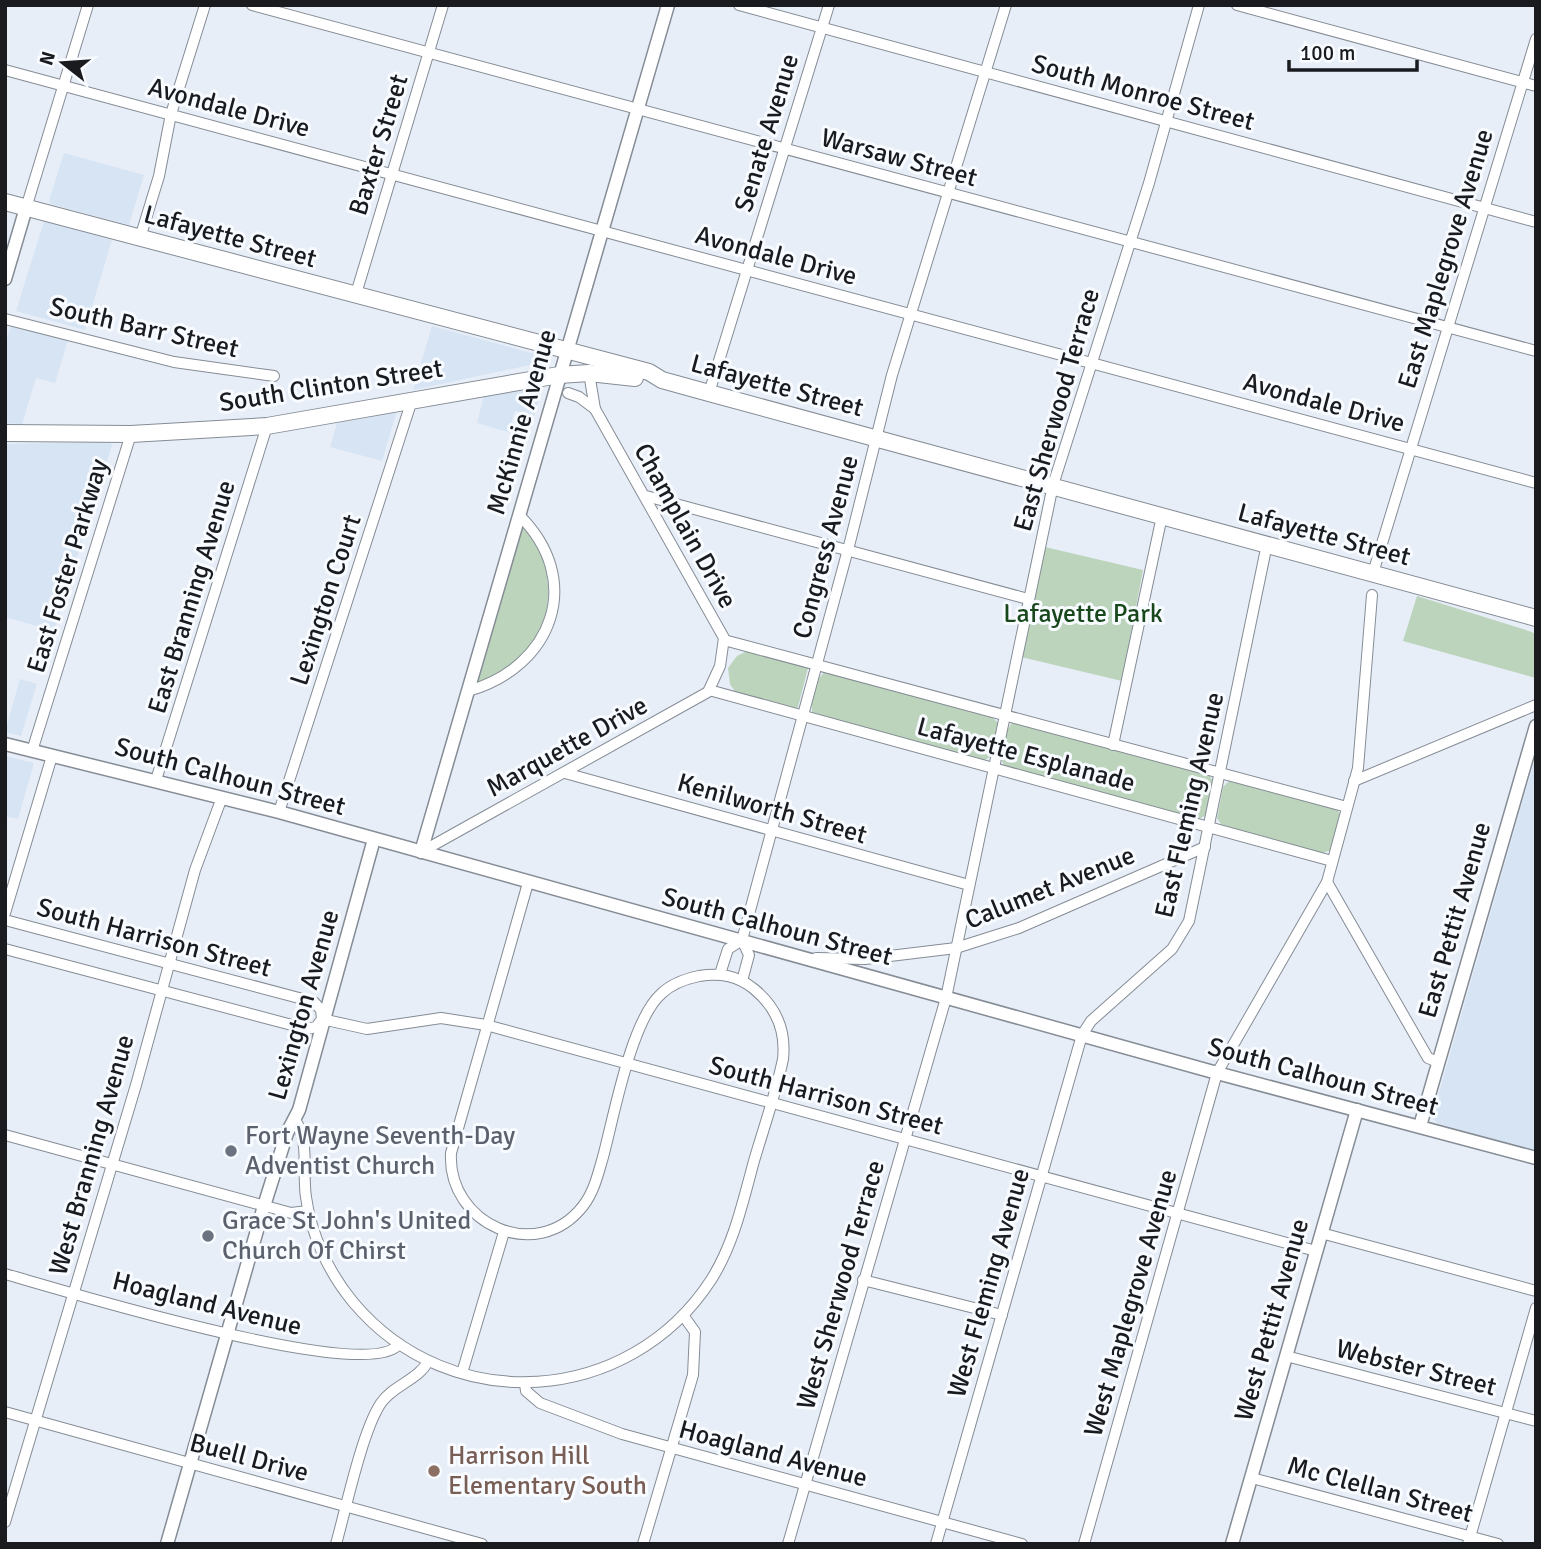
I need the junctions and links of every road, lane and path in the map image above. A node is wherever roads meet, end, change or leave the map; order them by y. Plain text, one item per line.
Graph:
1 (88, 5) edge
2 (205, 5) edge
3 (252, 5) edge
4 (443, 5) edge
5 (668, 5) edge
6 (739, 5) edge
7 (829, 5) edge
8 (1006, 5) edge
9 (1199, 5) edge
10 (1237, 5) edge
11 (822, 27) junction
12 (1536, 38) edge
13 (430, 53) junction
14 (5, 70) edge
15 (985, 72) junction
16 (1523, 82) junction
17 (64, 86) junction
18 (1536, 86) edge
19 (637, 110) junction
20 (172, 114) junction
21 (1168, 121) junction
22 (785, 148) junction
23 (393, 174) junction
24 (949, 193) junction
25 (5, 202) edge
26 (26, 208) junction
27 (1482, 208) junction
28 (1536, 222) edge
29 (601, 231) junction
30 (140, 238) junction
31 (1128, 242) junction
32 (747, 268) junction
33 (5, 279) edge
34 (355, 297) junction
35 (912, 315) junction
36 (5, 319) edge
37 (1447, 326) junction
38 (1536, 351) edge
39 (565, 352) junction
40 (1091, 362) junction
41 (589, 373) junction
42 (559, 375) junction
43 (274, 376) dead end
44 (662, 380) junction
45 (568, 393) dead end
46 (709, 393) junction
47 (412, 400) junction
48 (595, 409) junction
49 (267, 426) junction
50 (5, 433) edge
51 (131, 434) junction
52 (875, 439) junction
53 (1411, 448) junction
54 (1536, 483) edge
55 (1053, 485) junction
56 (646, 496) junction
57 (519, 514) junction
58 (1161, 516) junction
59 (1267, 544) junction
60 (848, 550) junction
61 (1373, 573) junction
62 (1372, 595) dead end
63 (1028, 599) junction
64 (1536, 618) edge
65 (724, 640) junction
66 (817, 664) junction
67 (709, 690) junction
68 (468, 691) junction
69 (1536, 705) edge
70 (803, 716) junction
71 (1004, 716) junction
72 (1536, 726) edge
73 (5, 744) edge
74 (1113, 745) junction
75 (32, 751) junction
76 (52, 756) junction
77 (994, 769) junction
78 (565, 773) junction
79 (1220, 774) junction
80 (156, 780) junction
81 (1354, 781) junction
82 (220, 800) junction
83 (1347, 807) junction
84 (279, 812) junction
85 (1209, 827) junction
86 (771, 831) junction
87 (374, 839) junction
88 (1205, 847) junction
89 (421, 852) junction
90 (1332, 861) junction
91 (1327, 882) junction
92 (528, 883) junction
93 (969, 885) junction
94 (5, 913) edge
95 (5, 920) edge
96 (743, 940) junction
97 (956, 948) junction
98 (5, 949) edge
99 (809, 958) junction
100 (865, 959) junction
101 (169, 964) junction
102 (863, 973) junction
103 (720, 974) junction
104 (742, 981) junction
105 (160, 990) junction
106 (946, 998) junction
107 (323, 1019) junction
108 (486, 1025) junction
109 (1082, 1035) junction
110 (1438, 1062) junction
111 (629, 1065) junction
112 (1217, 1073) junction
113 (771, 1102) junction
114 (1357, 1110) junction
115 (295, 1120) junction
116 (1420, 1126) junction
117 (5, 1135) edge
118 (904, 1140) junction
119 (1536, 1158) edge
120 (112, 1164) junction
121 (1042, 1176) junction
122 (264, 1206) junction
123 (308, 1211) junction
124 (1179, 1215) junction
125 (503, 1232) junction
126 (1321, 1233) junction
127 (1317, 1251) junction
128 (5, 1274) edge
129 (863, 1280) junction
130 (1536, 1291) edge
131 (74, 1293) junction
132 (1536, 1308) edge
133 (683, 1315) junction
134 (1002, 1315) junction
135 (229, 1334) junction
136 (400, 1344) junction
137 (1286, 1356) junction
138 (428, 1361) junction
139 (462, 1373) junction
140 (525, 1384) junction
141 (5, 1412) edge
142 (1507, 1413) junction
143 (36, 1421) junction
144 (1536, 1421) edge
145 (671, 1449) junction
146 (192, 1464) junction
147 (1252, 1478) junction
148 (805, 1485) junction
149 (347, 1507) junction
150 (5, 1522) edge
151 (942, 1522) junction
152 (1469, 1540) edge
153 (167, 1544) edge
154 (336, 1544) edge
155 (482, 1544) edge
156 (643, 1544) edge
157 (788, 1544) edge
158 (936, 1544) edge
159 (1022, 1544) edge
160 (1084, 1544) edge
161 (1232, 1544) edge
162 (1498, 1544) edge

1 - 17 street
2 - 20 street
3 - 13 street, Warsaw Street
4 - 13 street, Baxter Street
5 - 19 street, McKinnie Avenue
6 - 11 street, South Monroe Street
7 - 11 street, Senate Avenue
8 - 15 street, Congress Avenue
9 - 21 street, East Sherwood Terrace
10 - 16 street
11 - 15 street, South Monroe Street
11 - 22 street, Senate Avenue
12 - 16 street, East Maplegrove Avenue
13 - 19 street, Warsaw Street
13 - 23 street, Baxter Street
14 - 17 street, Avondale Drive
15 - 21 street, South Monroe Street
15 - 24 street, Congress Avenue
16 - 18 street
16 - 27 street, East Maplegrove Avenue
17 - 20 street, Avondale Drive
17 - 26 street
19 - 22 street, Warsaw Street
19 - 29 street, McKinnie Avenue
20 - 23 street, Avondale Drive
20 - 30 street
21 - 27 street, South Monroe Street
21 - 31 street, East Sherwood Terrace
22 - 24 street, Warsaw Street
22 - 32 street, Senate Avenue
23 - 29 street, Avondale Drive
23 - 34 street, Baxter Street
24 - 31 street, Warsaw Street
24 - 35 street, Congress Avenue
25 - 26 highway, Lafayette Street
26 - 30 highway, Lafayette Street
26 - 33 street
27 - 28 street, South Monroe Street
27 - 37 street, East Maplegrove Avenue
29 - 32 street, Avondale Drive
29 - 39 street, McKinnie Avenue
30 - 34 highway, Lafayette Street
31 - 37 street, Warsaw Street
31 - 40 street, East Sherwood Terrace
32 - 35 street, Avondale Drive
32 - 46 street, Senate Avenue
34 - 39 highway, Lafayette Street
35 - 40 street, Avondale Drive
35 - 52 street, Congress Avenue
36 - 43 street, South Barr Street
37 - 38 street, Warsaw Street
37 - 53 street, East Maplegrove Avenue
39 - 42 street, McKinnie Avenue
39 - 44 highway, Lafayette Street
40 - 53 street, Avondale Drive
40 - 55 street, East Sherwood Terrace
41 - 42 highway, South Clinton Street
41 - 44 highway, South Clinton Street
41 - 48 street, Champlain Drive
42 - 47 highway, South Clinton Street
42 - 57 street, McKinnie Avenue
44 - 46 highway, Lafayette Street
45 - 48 street, Champlain Drive
46 - 52 highway, Lafayette Street
47 - 49 highway, South Clinton Street
47 - 84 street, Lexington Court
48 - 56 street, Champlain Drive
49 - 51 highway, South Clinton Street
49 - 80 street, East Branning Avenue
50 - 51 highway, South Clinton Street
51 - 75 street, East Foster Parkway
52 - 55 highway, Lafayette Street
52 - 60 street, Congress Avenue
53 - 54 street, Avondale Drive
53 - 61 street, East Maplegrove Avenue
55 - 58 highway, Lafayette Street
55 - 63 street, East Sherwood Terrace
56 - 60 street
56 - 65 street, Champlain Drive
57 - 68 street, McKinnie Avenue
57 - 68 street
58 - 59 highway, Lafayette Street
58 - 74 street
59 - 61 highway, Lafayette Street
59 - 79 street, East Fleming Avenue
60 - 63 street
60 - 66 street, Congress Avenue
61 - 64 highway, Lafayette Street
62 - 81 street, West Maplegrove Avenue
63 - 71 street, East Sherwood Terrace
65 - 66 street, Lafayette Esplanade
65 - 67 street, Champlain Drive
66 - 70 street, Congress Avenue
66 - 71 street, Lafayette Esplanade
67 - 70 street, Lafayette Esplanade
67 - 78 street, Marquette Drive
68 - 89 street, McKinnie Avenue
69 - 81 street
70 - 77 street, Lafayette Esplanade
70 - 86 street, Congress Avenue
71 - 74 street, Lafayette Esplanade
71 - 77 street, East Sherwood Terrace
72 - 110 street, East Pettit Avenue
73 - 75 street, South Calhoun Street
74 - 79 street, Lafayette Esplanade
75 - 76 street, South Calhoun Street
76 - 80 street, South Calhoun Street
76 - 94 street
77 - 85 street, Lafayette Esplanade
77 - 93 street, East Sherwood Terrace
78 - 86 street, Kenilworth Street
78 - 89 street, Marquette Drive
79 - 83 street, Lafayette Esplanade
79 - 85 street, East Fleming Avenue
80 - 82 street, South Calhoun Street
81 - 83 street, West Maplegrove Avenue
82 - 84 street, South Calhoun Street
82 - 101 street, West Branning Avenue
83 - 90 street, West Maplegrove Avenue
84 - 87 street, South Calhoun Street
85 - 88 street, East Fleming Avenue
85 - 90 street, Lafayette Esplanade
86 - 93 street, Kenilworth Street
86 - 96 street, Congress Avenue
87 - 89 street, South Calhoun Street
87 - 107 street, Lexington Avenue
88 - 97 street, Calumet Avenue
88 - 109 street, East Fleming Avenue
89 - 92 street, South Calhoun Street
90 - 91 street, West Maplegrove Avenue
91 - 110 street
91 - 112 street, West Maplegrove Avenue
92 - 96 street, South Calhoun Street
92 - 108 street
93 - 97 street, East Sherwood Terrace
95 - 101 street, South Harrison Street
96 - 99 street, South Calhoun Street
96 - 103 street
96 - 104 street
97 - 100 street, Calumet Avenue
97 - 106 street, East Sherwood Terrace
98 - 105 street, South Harrison Street
99 - 100 street, Calumet Avenue
99 - 102 street, South Calhoun Street
100 - 102 street
101 - 105 street, West Branning Avenue
101 - 107 street, South Harrison Street
102 - 106 street, South Calhoun Street
103 - 104 street
103 - 111 street
104 - 113 street
105 - 107 street, South Harrison Street
105 - 120 street, West Branning Avenue
106 - 109 street, South Calhoun Street
106 - 118 street, West Sherwood Terrace
107 - 108 street, South Harrison Street
107 - 115 street, Lexington Avenue
108 - 111 street, South Harrison Street
108 - 125 street
109 - 112 street, South Calhoun Street
109 - 121 street, West Fleming Avenue
110 - 116 street, East Pettit Avenue
111 - 113 street, South Harrison Street
111 - 125 street
112 - 114 street, South Calhoun Street
112 - 124 street, West Maplegrove Avenue
113 - 118 street, South Harrison Street
113 - 133 street
114 - 116 street, South Calhoun Street
114 - 126 street, West Pettit Avenue
115 - 122 street, Lexington Avenue
115 - 123 street
116 - 119 street, South Calhoun Street
117 - 120 street
118 - 121 street, South Harrison Street
118 - 129 street, West Sherwood Terrace
120 - 122 street
120 - 131 street, West Branning Avenue
121 - 124 street, South Harrison Street
121 - 134 street, West Fleming Avenue
122 - 123 street
122 - 135 street, Lexington Avenue
123 - 136 street
124 - 127 street, South Harrison Street
124 - 160 street, West Maplegrove Avenue
125 - 139 street
126 - 127 street, West Pettit Avenue
126 - 130 street
127 - 137 street, West Pettit Avenue
128 - 131 street, Hoagland Avenue
129 - 134 street
129 - 148 street, West Sherwood Terrace
131 - 135 street, Hoagland Avenue
131 - 143 street, West Branning Avenue
132 - 142 street
133 - 140 street
133 - 145 street
134 - 151 street, West Fleming Avenue
135 - 136 street, Hoagland Avenue
135 - 146 street, Lexington Avenue
136 - 138 street
137 - 142 street, Webster Street
137 - 147 street, West Pettit Avenue
138 - 139 street
138 - 149 street
139 - 140 street
140 - 145 street, Hoagland Avenue
141 - 143 street, Buell Drive
142 - 144 street, Webster Street
142 - 152 street
143 - 146 street, Buell Drive
143 - 150 street, West Branning Avenue
145 - 148 street, Hoagland Avenue
145 - 156 street
146 - 149 street, Buell Drive
146 - 153 street, Lexington Avenue
147 - 152 street, Mc Clellan Street
147 - 161 street, West Pettit Avenue
148 - 151 street, Hoagland Avenue
148 - 157 street, West Sherwood Terrace
149 - 154 street
149 - 155 street, Buell Drive
151 - 158 street, West Fleming Avenue
151 - 159 street, Hoagland Avenue
152 - 162 street, Mc Clellan Street

